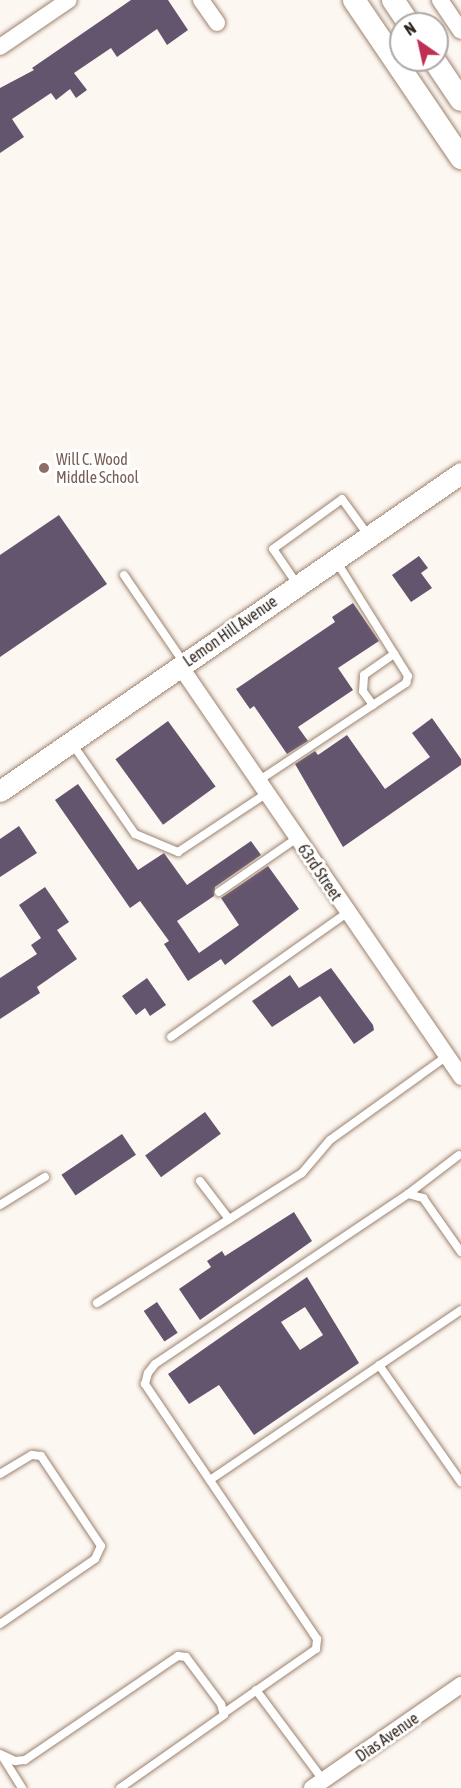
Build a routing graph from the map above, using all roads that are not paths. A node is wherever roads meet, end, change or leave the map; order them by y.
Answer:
1 (69, 0) edge
2 (201, 0) edge
3 (354, 0) edge
4 (440, 0) edge
5 (217, 24) dead end
6 (461, 31) edge
7 (0, 47) edge
8 (442, 72) edge
9 (461, 100) edge
10 (461, 158) edge
11 (461, 473) edge
12 (368, 535) junction
13 (334, 559) junction
14 (124, 575) dead end
15 (297, 585) junction
16 (394, 654) junction
17 (182, 664) junction
18 (373, 705) junction
19 (71, 742) junction
20 (263, 787) junction
21 (0, 791) edge
22 (297, 838) junction
23 (219, 892) dead end
24 (348, 912) junction
25 (171, 1037) dead end
26 (447, 1056) junction
27 (461, 1077) edge
28 (459, 1155) dead end
29 (45, 1177) dead end
30 (200, 1181) dead end
31 (408, 1194) junction
32 (0, 1205) edge
33 (229, 1219) junction
34 (461, 1252) edge
35 (97, 1303) dead end
36 (461, 1310) edge
37 (379, 1365) junction
38 (0, 1474) edge
39 (210, 1480) junction
40 (461, 1482) edge
41 (0, 1624) edge
42 (461, 1685) edge
43 (256, 1690) junction
44 (224, 1713) junction
45 (1, 1755) edge
46 (318, 1784) edge
47 (22, 1788) edge
48 (120, 1788) edge

1 - 7 street
2 - 5 street
3 - 10 main road
4 - 6 street
8 - 9 main road
11 - 12 street, Lemon Hill Avenue
12 - 13 street, Lemon Hill Avenue
12 - 15 lane
13 - 15 street, Lemon Hill Avenue
13 - 16 lane
14 - 17 lane
15 - 17 street, Lemon Hill Avenue
16 - 18 lane
16 - 18 lane
17 - 19 street, Lemon Hill Avenue
17 - 20 street, 63rd Street
18 - 20 lane
19 - 20 lane
19 - 21 street, Lemon Hill Avenue
20 - 22 street, 63rd Street
22 - 23 lane
22 - 24 street, 63rd Street
24 - 25 lane
24 - 26 street, 63rd Street
26 - 27 street, 63rd Street
26 - 33 lane
28 - 31 lane
29 - 32 lane
30 - 33 lane
31 - 34 lane
31 - 39 lane
33 - 35 lane
36 - 37 lane
37 - 39 lane
37 - 40 lane
38 - 41 lane
39 - 43 lane
42 - 46 street, Dias Avenue
43 - 44 lane
43 - 46 lane
44 - 45 lane
44 - 48 lane
45 - 47 lane

